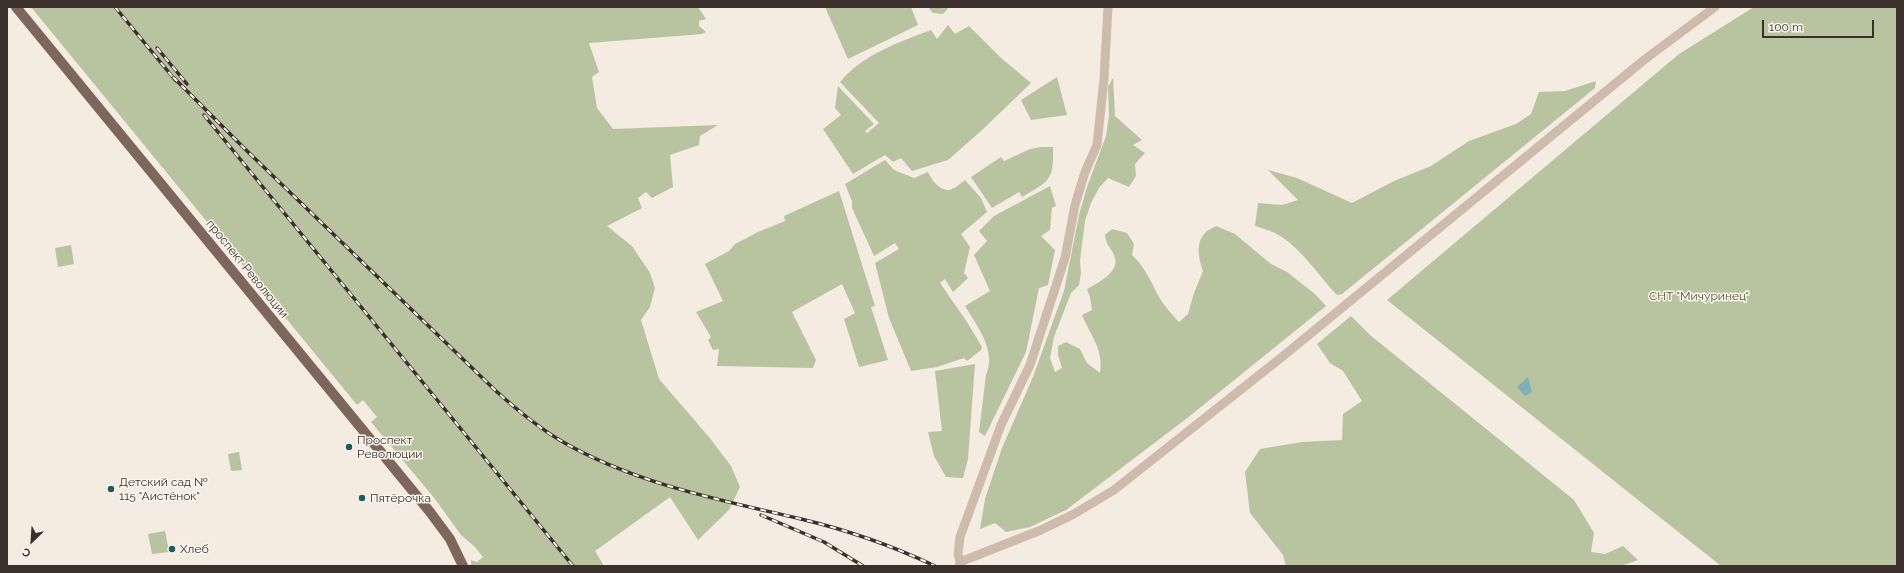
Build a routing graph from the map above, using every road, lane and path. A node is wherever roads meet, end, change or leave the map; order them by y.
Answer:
1 (16, 7) edge
2 (1108, 7) edge
3 (1715, 7) edge
4 (960, 564) edge
5 (463, 566) edge

1 - 5 main road, проспект Революции
2 - 4 street
3 - 4 street

